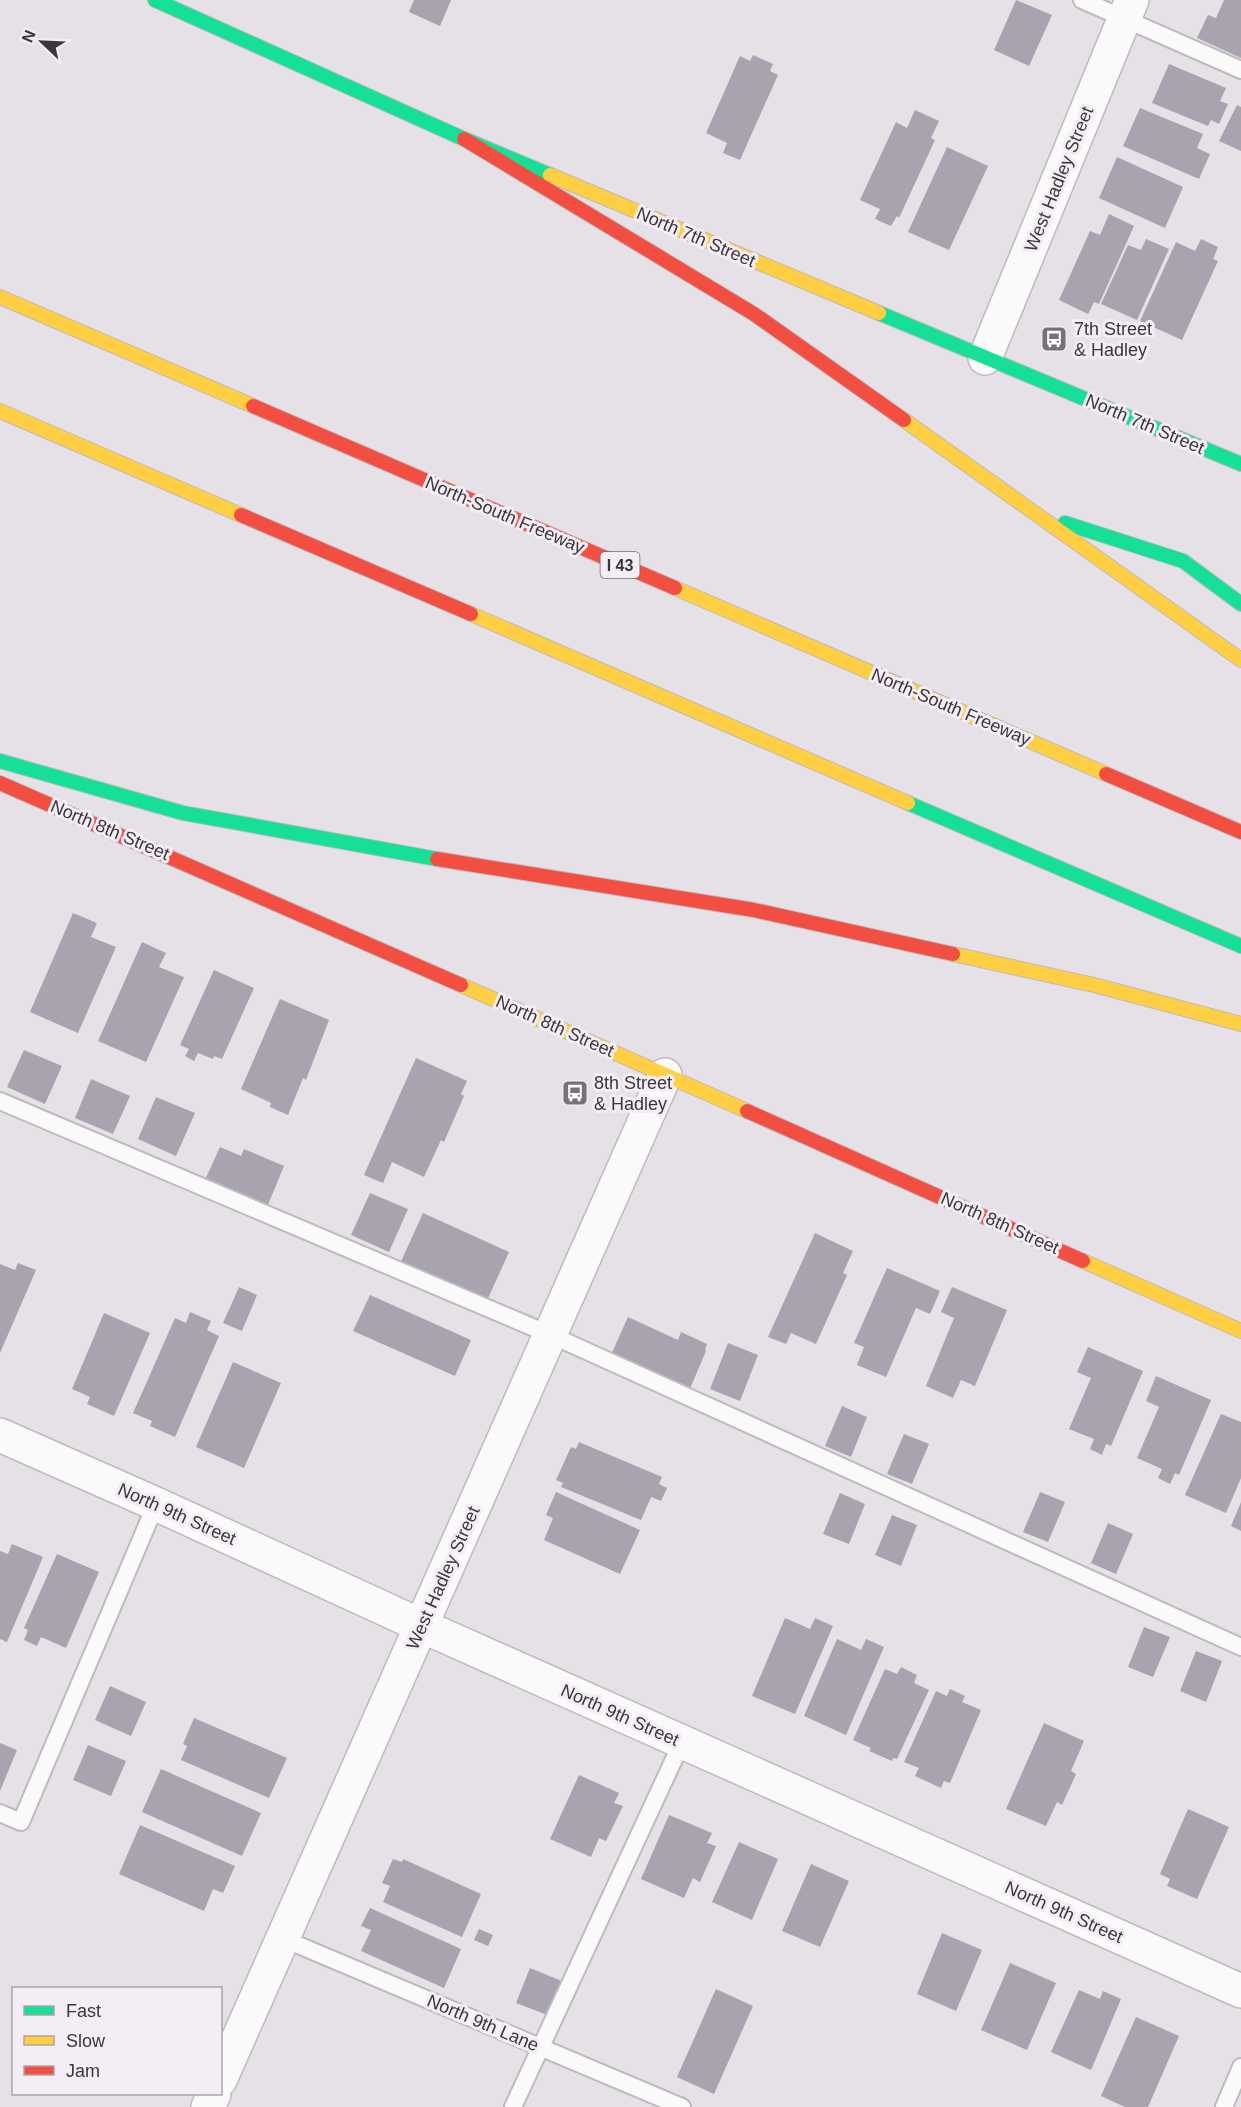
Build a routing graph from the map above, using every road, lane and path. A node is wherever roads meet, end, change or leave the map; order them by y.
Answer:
1 (155, 0) edge
2 (1082, 0) edge
3 (1129, 9) edge
4 (1241, 70) edge
5 (464, 139) junction
6 (0, 297) edge
7 (985, 358) junction
8 (0, 411) edge
9 (1241, 464) edge
10 (1032, 512) junction
11 (1241, 604) edge
12 (1241, 660) edge
13 (0, 761) edge
14 (0, 783) edge
15 (1241, 832) edge
16 (1241, 946) edge
17 (1241, 1024) edge
18 (666, 1075) junction
19 (0, 1101) edge
20 (1241, 1331) edge
21 (551, 1335) junction
22 (0, 1435) edge
23 (156, 1504) junction
24 (422, 1626) junction
25 (1241, 1647) edge
26 (682, 1742) junction
27 (0, 1813) edge
28 (284, 1939) junction
29 (1241, 1991) edge
30 (540, 2047) junction
31 (1241, 2067) edge
32 (222, 2076) edge
33 (513, 2107) edge
34 (682, 2107) edge
35 (1224, 2107) edge

1 - 5 main road, North 7th Street
2 - 3 lane
3 - 4 lane
3 - 7 street, West Hadley Street
5 - 7 main road, North 7th Street
5 - 10 main road
6 - 15 main road, North-South Freeway / I 43
7 - 9 main road, North 7th Street
8 - 16 main road
10 - 11 main road
10 - 12 main road
13 - 17 main road
14 - 18 main road, North 8th Street
18 - 20 main road, North 8th Street
18 - 21 street, West Hadley Street
19 - 21 lane
21 - 24 street, West Hadley Street
21 - 25 lane
22 - 23 street, North 9th Street
23 - 24 street, North 9th Street
23 - 27 lane
24 - 26 street, North 9th Street
24 - 28 street, West Hadley Street
26 - 29 street, North 9th Street
26 - 30 lane
28 - 30 lane, North 9th Lane
28 - 32 street, West Hadley Street
30 - 33 lane
30 - 34 lane, North 9th Lane
31 - 35 lane

